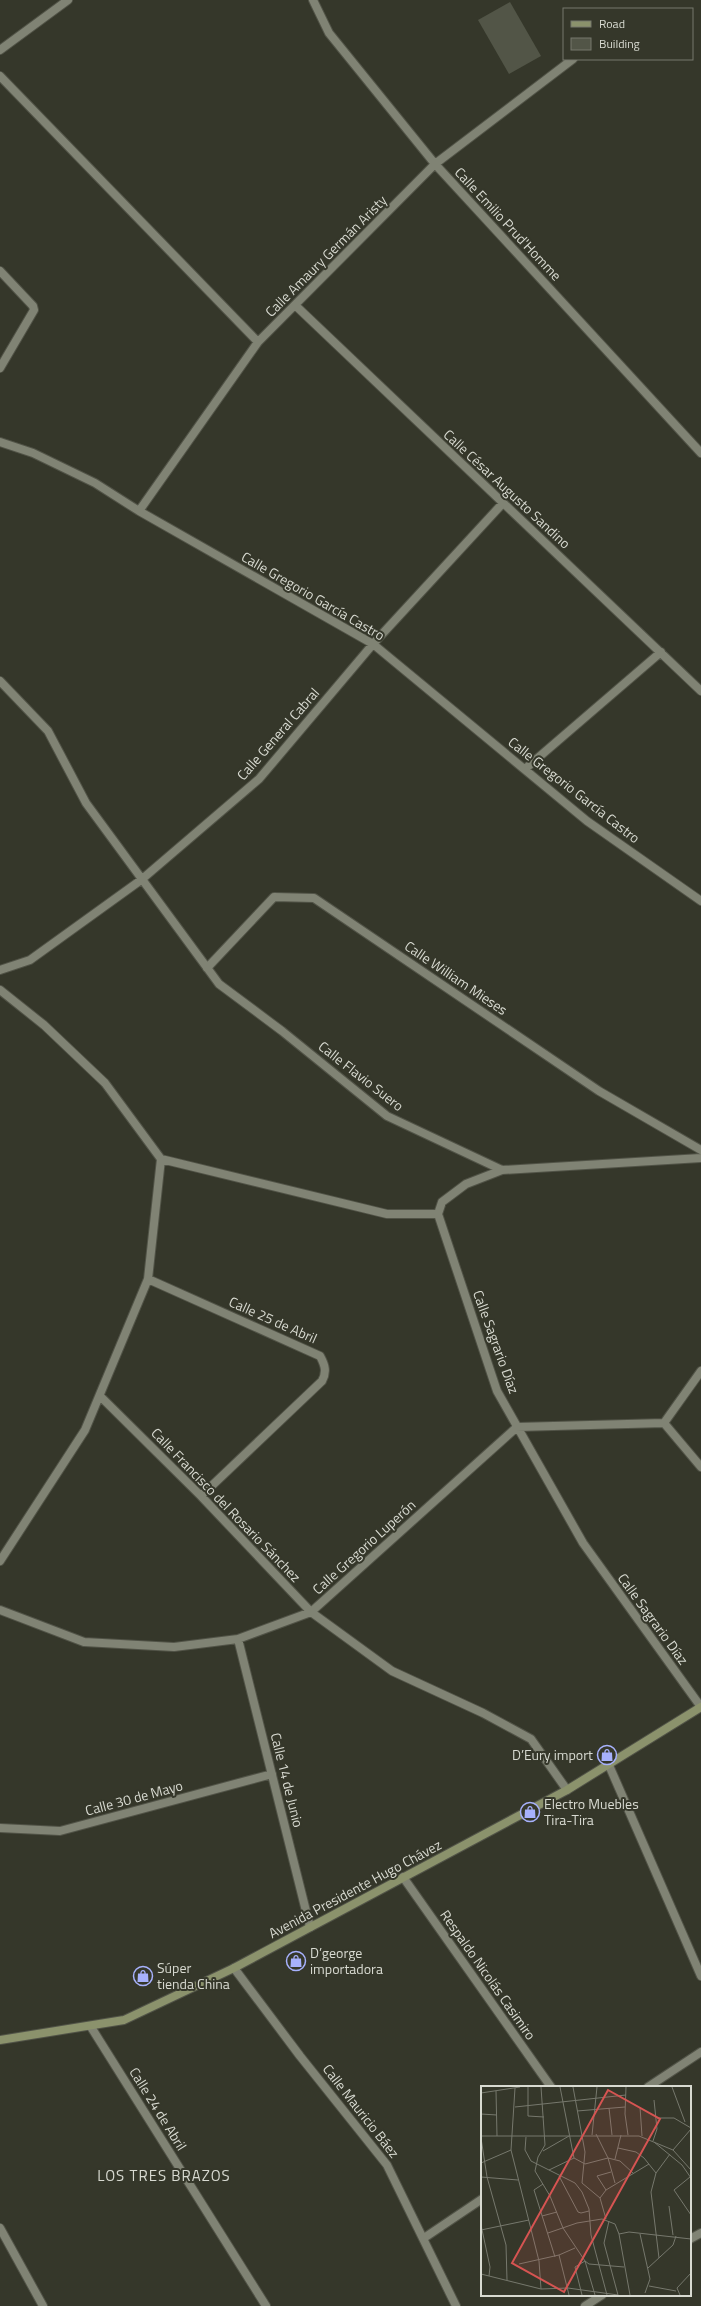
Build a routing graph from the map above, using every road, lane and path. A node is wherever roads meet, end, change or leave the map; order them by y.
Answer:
1 (68, 0) edge
2 (313, 0) edge
3 (0, 50) edge
4 (572, 60) edge
5 (0, 76) edge
6 (435, 164) junction
7 (0, 271) edge
8 (295, 305) junction
9 (258, 342) junction
10 (0, 368) edge
11 (0, 442) edge
12 (701, 453) edge
13 (503, 503) junction
14 (139, 511) junction
15 (373, 644) junction
16 (660, 652) junction
17 (0, 680) edge
18 (701, 691) edge
19 (525, 769) junction
20 (141, 880) junction
21 (701, 901) edge
22 (207, 968) junction
23 (0, 970) edge
24 (0, 990) edge
25 (701, 1150) edge
26 (701, 1158) edge
27 (161, 1159) junction
28 (502, 1170) junction
29 (438, 1214) junction
30 (148, 1279) junction
31 (701, 1371) edge
32 (100, 1396) junction
33 (664, 1423) junction
34 (517, 1427) junction
35 (701, 1467) edge
36 (201, 1496) junction
37 (0, 1562) edge
38 (0, 1610) edge
39 (311, 1612) junction
40 (238, 1639) junction
41 (701, 1707) edge
42 (608, 1763) junction
43 (272, 1774) junction
44 (567, 1790) junction
45 (0, 1828) edge
46 (403, 1877) junction
47 (310, 1927) junction
48 (234, 1968) junction
49 (701, 1976) edge
50 (91, 2027) junction
51 (0, 2040) edge
52 (701, 2052) edge
53 (550, 2086) edge
54 (650, 2086) edge
55 (481, 2200) edge
56 (0, 2228) edge
57 (701, 2232) edge
58 (424, 2238) junction
59 (691, 2238) edge
60 (600, 2296) edge
61 (39, 2305) edge
62 (266, 2306) edge
63 (456, 2306) edge
64 (584, 2306) edge

1 - 3 street
2 - 6 street, Calle Emilio Prud'Homme
4 - 6 street, Calle Amaury Germán Aristy
5 - 9 street
6 - 8 street, Calle Amaury Germán Aristy
6 - 12 street, Calle Emilio Prud'Homme
7 - 10 street
8 - 9 street, Calle Amaury Germán Aristy
8 - 13 street, Calle César Augusto Sandino
9 - 14 street, Calle Amaury Germán Aristy
11 - 14 street, Calle Gregorio García Castro
13 - 15 street, Calle General Cabral
13 - 16 street, Calle César Augusto Sandino
14 - 15 street, Calle Gregorio García Castro
15 - 19 street, Calle Gregorio García Castro
15 - 20 street, Calle General Cabral
16 - 18 street, Calle César Augusto Sandino
16 - 19 street
17 - 20 street, Calle Flavio Suero
19 - 21 street, Calle Gregorio García Castro
20 - 22 street, Calle Flavio Suero
20 - 23 street, Calle General Cabral
22 - 25 street, Calle William Mieses
22 - 28 street, Calle Flavio Suero
24 - 27 street
26 - 28 street, Calle Flavio Suero
27 - 29 street
27 - 30 street
28 - 29 street
29 - 34 street, Calle Sagrario Díaz
30 - 32 street
30 - 36 street, Calle 25 de Abril
31 - 33 street
32 - 36 street, Calle Francisco del Rosario Sánchez
32 - 37 street
33 - 34 street
33 - 35 street
34 - 39 street, Calle Gregorio Luperón
34 - 41 street, Calle Sagrario Díaz
36 - 39 street, Calle Francisco del Rosario Sánchez
38 - 40 street, Calle Gregorio Luperón
39 - 40 street, Calle Gregorio Luperón
39 - 44 street, Calle Francisco del Rosario Sánchez
40 - 43 street, Calle 14 de Junio
41 - 42 main road, Avenida Presidente Hugo Chávez
42 - 44 main road, Avenida Presidente Hugo Chávez
42 - 49 street
43 - 45 street, Calle 30 de Mayo
43 - 47 street, Calle 14 de Junio
44 - 46 main road, Avenida Presidente Hugo Chávez
46 - 47 main road, Avenida Presidente Hugo Chávez
46 - 53 street, Respaldo Nicolás Casimiro
47 - 48 main road, Avenida Presidente Hugo Chávez
48 - 50 main road, Avenida Presidente Hugo Chávez
48 - 58 street, Calle Mauricio Báez
50 - 51 main road, Avenida Presidente Hugo Chávez
50 - 62 street, Calle 24 de Abril
52 - 54 street
55 - 58 street
56 - 61 street
57 - 59 street
58 - 63 street, Calle Mauricio Báez
60 - 64 street

